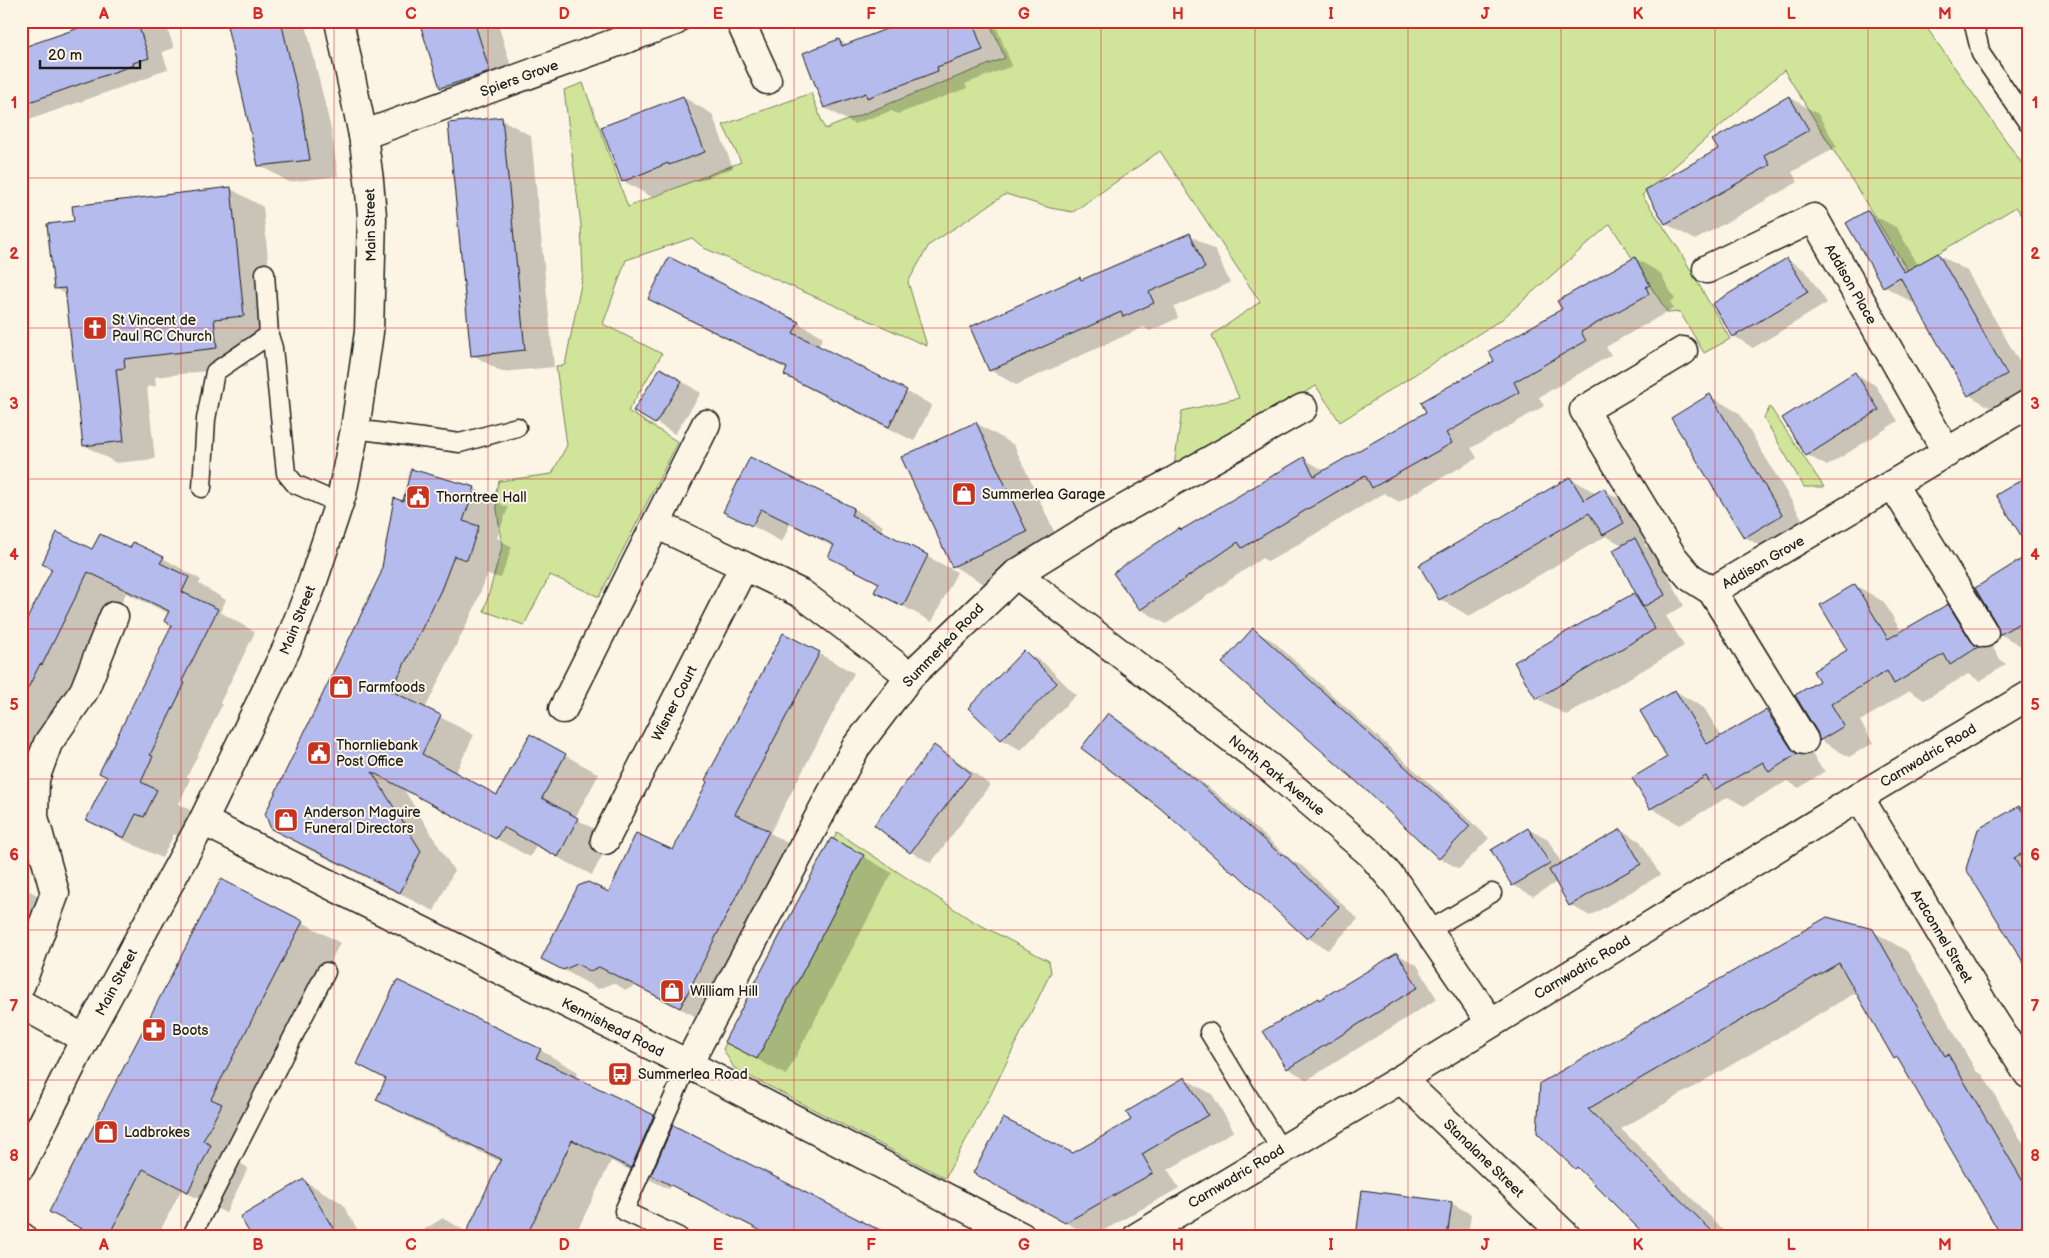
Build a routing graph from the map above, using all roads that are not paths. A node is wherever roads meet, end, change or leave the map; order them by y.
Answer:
1 (339, 21) edge
2 (675, 21) edge
3 (740, 21) edge
4 (1973, 21) edge
5 (767, 80) dead end
6 (2028, 123) edge
7 (362, 135) junction
8 (1707, 269) dead end
9 (265, 273) dead end
10 (269, 335) junction
11 (1683, 351) dead end
12 (2028, 404) edge
13 (1303, 408) dead end
14 (706, 424) dead end
15 (517, 426) dead end
16 (355, 429) junction
17 (1947, 453) junction
18 (1893, 485) junction
19 (202, 488) dead end
20 (338, 503) junction
21 (656, 524) junction
22 (744, 566) junction
23 (1016, 574) junction
24 (1712, 591) junction
25 (114, 616) dead end
26 (1984, 633) dead end
27 (910, 676) junction
28 (2028, 696) edge
29 (563, 709) dead end
30 (1804, 740) dead end
31 (1859, 797) junction
32 (202, 821) junction
33 (605, 840) dead end
34 (1492, 893) dead end
35 (1428, 931) junction
36 (326, 972) dead end
37 (21, 984) edge
38 (21, 1004) edge
39 (1491, 1022) junction
40 (1208, 1032) dead end
41 (85, 1039) junction
42 (688, 1064) junction
43 (2028, 1074) edge
44 (1401, 1079) junction
45 (1281, 1150) junction
46 (21, 1166) edge
47 (191, 1237) edge
48 (678, 1237) edge
49 (1022, 1237) edge
50 (1136, 1237) edge
51 (1566, 1237) edge

1 - 7 street, Main Street
2 - 7 street, Spiers Grove
3 - 5 street
4 - 6 lane
7 - 16 street, Main Street
8 - 17 street, Addison Place
9 - 10 lane
10 - 19 lane
10 - 20 lane
11 - 24 street, Addison Grove
12 - 17 street, Addison Grove
13 - 23 street, Summerlea Road
14 - 21 street
15 - 16 lane
16 - 20 street, Main Street
17 - 18 street, Addison Grove
18 - 24 street, Addison Grove
18 - 26 street
20 - 32 street, Main Street
21 - 22 street
21 - 29 street
22 - 27 street
22 - 33 street, Wisner Court
23 - 27 street, Summerlea Road
23 - 35 street, North Park Avenue
24 - 30 street
25 - 37 street
27 - 42 street, Summerlea Road
28 - 31 street, Carnwadric Road
31 - 39 street, Carnwadric Road
31 - 43 street, Ardconnel Street
32 - 41 street, Main Street
32 - 42 street, Kennishead Road
34 - 35 lane
35 - 39 street, North Park Avenue
36 - 47 lane
38 - 41 street
39 - 44 street, Carnwadric Road
40 - 45 lane
41 - 46 street, Main Street
42 - 48 lane
42 - 49 street, Kennishead Road
44 - 45 street, Carnwadric Road
44 - 51 street, Stanalane Street
45 - 50 street, Carnwadric Road

